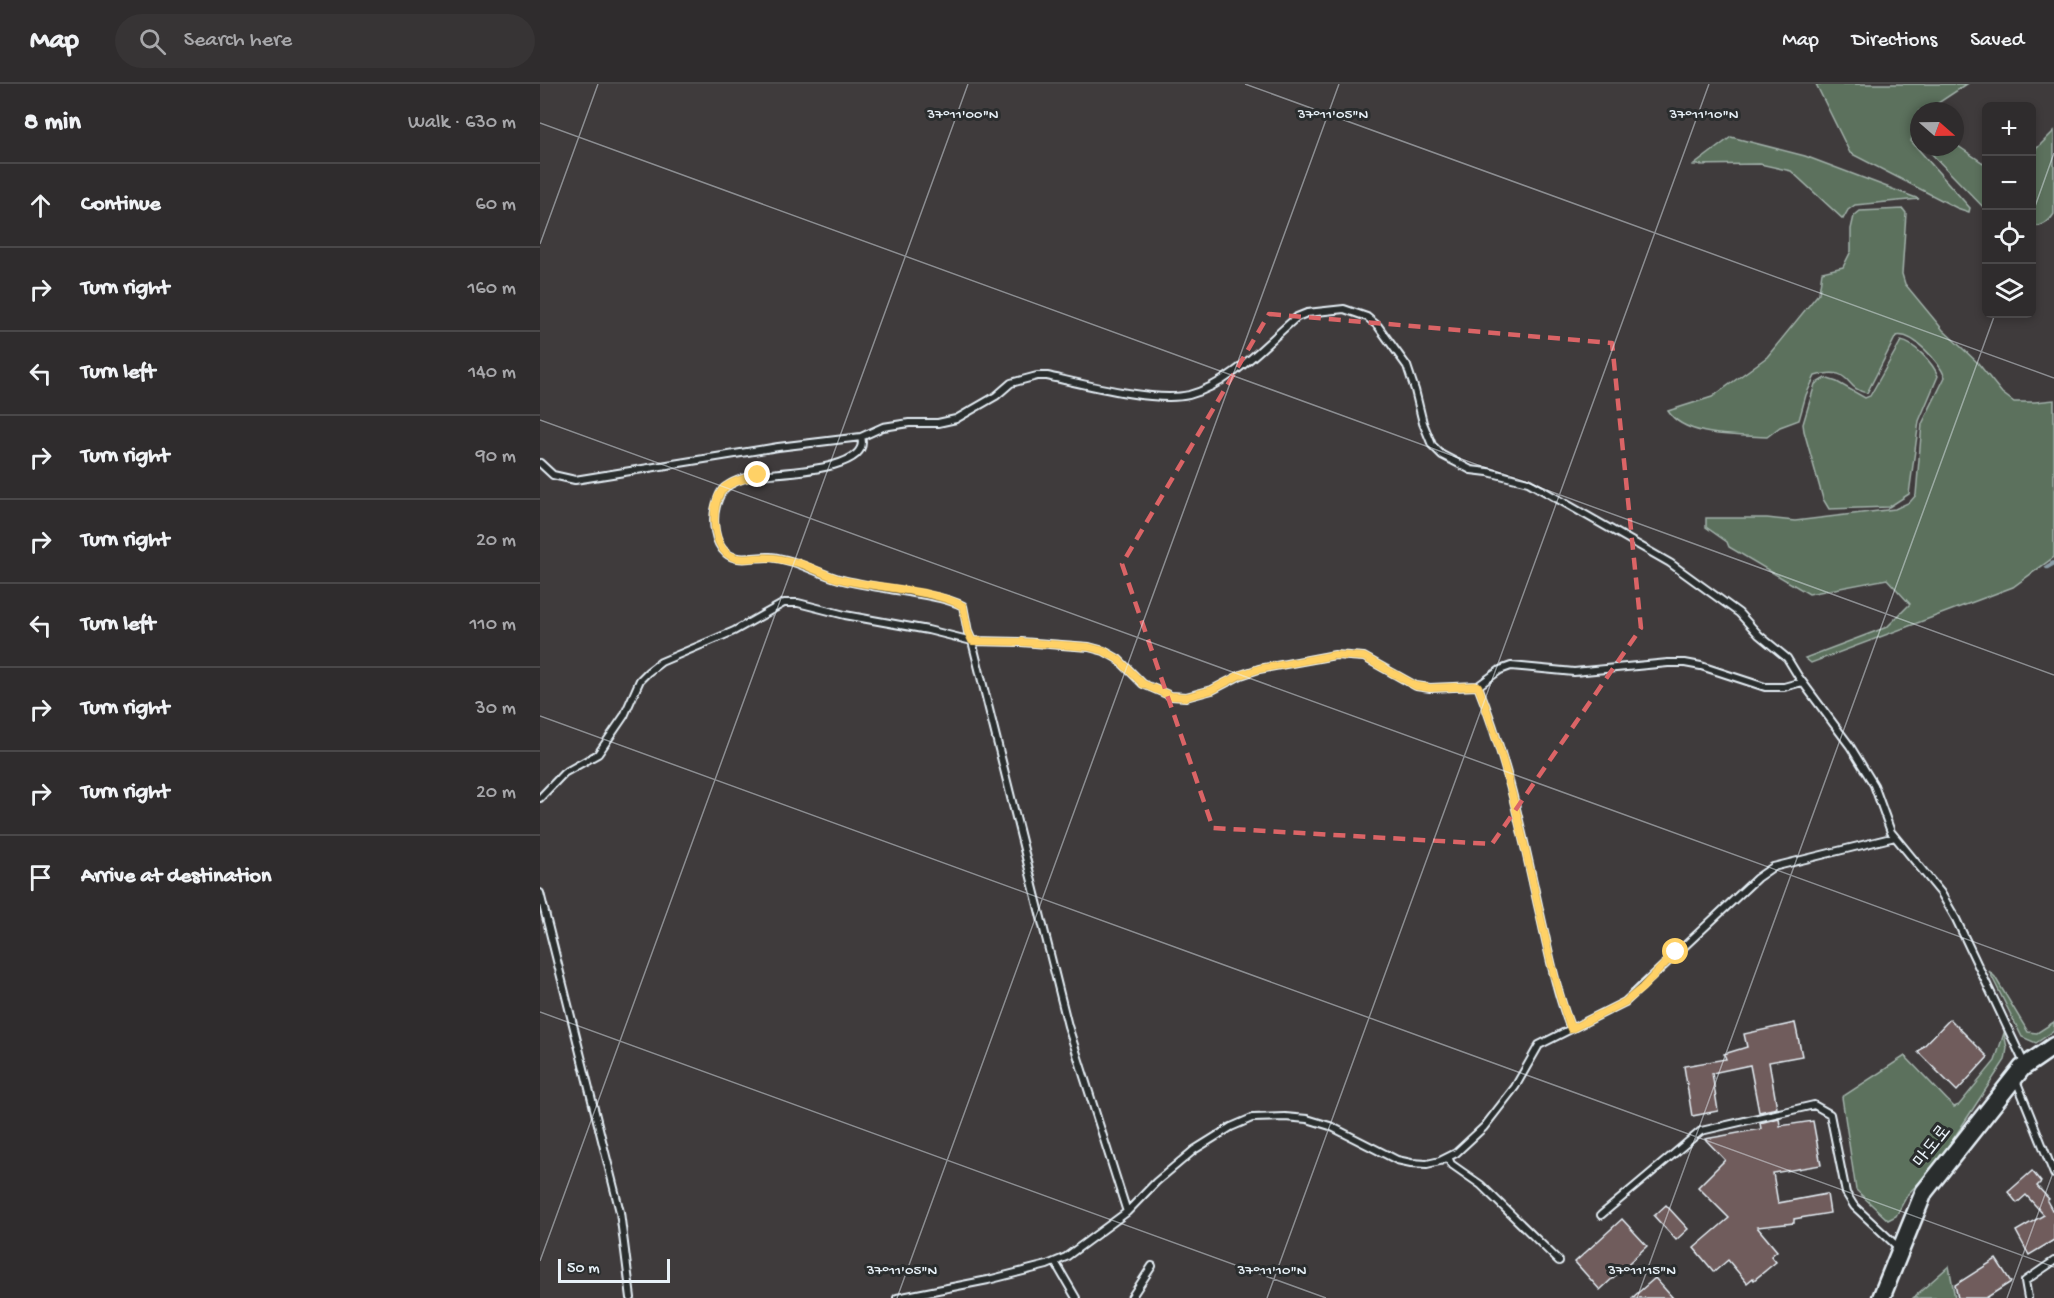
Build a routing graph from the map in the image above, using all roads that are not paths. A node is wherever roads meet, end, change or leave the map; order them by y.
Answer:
1 (861, 436) junction
2 (540, 462) edge
3 (972, 641) junction
4 (1802, 682) junction
5 (1478, 686) junction
6 (540, 798) edge
7 (1895, 837) junction
8 (540, 893) edge
9 (1571, 1029) junction
10 (2054, 1046) edge
11 (2020, 1071) junction
12 (1448, 1157) junction
13 (2054, 1174) edge
14 (1127, 1212) junction
15 (1601, 1215) dead end
16 (1901, 1249) junction
17 (1558, 1261) dead end
18 (2054, 1261) edge
19 (1055, 1262) junction
20 (1152, 1266) dead end
21 (631, 1298) edge
22 (897, 1298) edge
23 (1076, 1298) edge
24 (1131, 1298) edge
25 (1881, 1298) edge
26 (2028, 1298) edge

1 - 2 lane
1 - 3 lane
1 - 4 lane
3 - 5 lane
3 - 6 lane
3 - 14 lane
4 - 5 lane
4 - 7 lane
5 - 9 lane
7 - 9 lane
7 - 11 lane
8 - 21 lane
9 - 12 lane
10 - 11 main road, 마도로
11 - 13 lane
11 - 16 main road, 마도로
12 - 14 lane
12 - 17 lane
14 - 19 lane
15 - 16 lane
16 - 25 main road, 마도로
18 - 26 lane
19 - 22 lane
19 - 23 lane
20 - 24 lane

